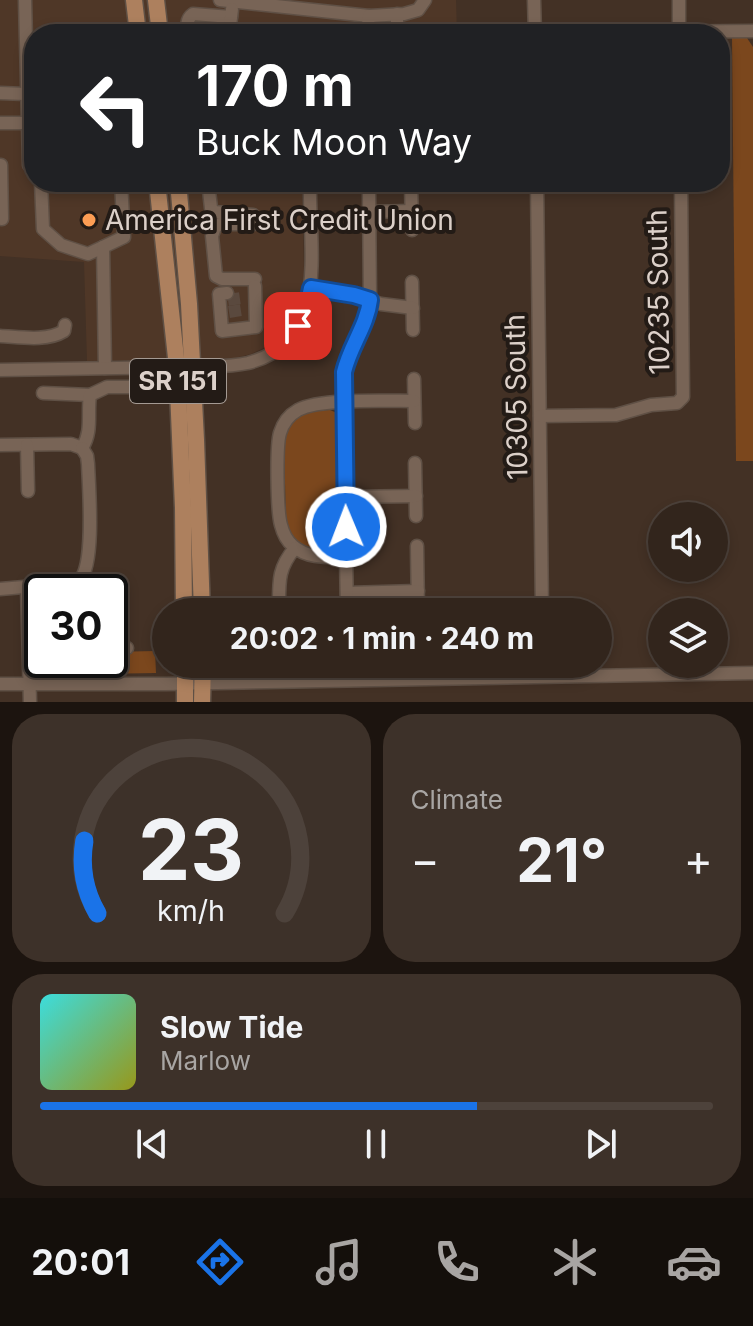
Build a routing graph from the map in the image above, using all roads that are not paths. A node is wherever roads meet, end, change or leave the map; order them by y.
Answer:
1 (25, 0) edge
2 (134, 0) edge
3 (156, 0) edge
4 (425, 0) edge
5 (534, 0) edge
6 (679, 0) edge
7 (227, 1) edge
8 (397, 14) junction
9 (225, 16) junction
10 (369, 16) junction
11 (25, 24) edge
12 (137, 24) edge
13 (159, 24) edge
14 (188, 24) edge
15 (227, 24) edge
16 (368, 24) edge
17 (397, 24) edge
18 (535, 24) edge
19 (679, 24) edge
20 (753, 31) edge
21 (730, 32) edge
22 (0, 93) edge
23 (24, 94) edge
24 (0, 123) edge
25 (24, 123) edge
26 (0, 164) edge
27 (24, 165) edge
28 (41, 192) edge
29 (122, 192) edge
30 (159, 192) edge
31 (179, 192) edge
32 (209, 192) edge
33 (310, 192) edge
34 (369, 192) dead end
35 (411, 192) edge
36 (537, 192) edge
37 (681, 192) edge
38 (412, 211) junction
39 (369, 212) junction
40 (2, 219) dead end
41 (412, 230) dead end
42 (103, 247) junction
43 (412, 282) dead end
44 (311, 288) junction
45 (239, 300) dead end
46 (370, 300) junction
47 (413, 308) junction
48 (65, 325) dead end
49 (413, 330) dead end
50 (0, 336) edge
51 (185, 367) junction
52 (105, 368) junction
53 (0, 370) edge
54 (414, 379) dead end
55 (129, 387) dead end
56 (43, 393) dead end
57 (90, 395) junction
58 (414, 401) junction
59 (344, 402) junction
60 (540, 416) junction
61 (415, 423) dead end
62 (0, 445) edge
63 (27, 445) junction
64 (82, 448) junction
65 (415, 463) dead end
66 (28, 491) dead end
67 (416, 496) junction
68 (345, 497) junction
69 (416, 516) dead end
70 (417, 546) dead end
71 (295, 548) junction
72 (346, 557) junction
73 (86, 574) edge
74 (24, 587) edge
75 (0, 589) edge
76 (418, 591) junction
77 (347, 593) junction
78 (184, 598) edge
79 (201, 598) edge
80 (279, 598) edge
81 (347, 598) edge
82 (418, 598) edge
83 (542, 598) edge
84 (612, 671) edge
85 (753, 673) edge
86 (29, 678) edge
87 (185, 678) edge
88 (203, 678) edge
89 (370, 678) edge
90 (348, 679) joint
91 (185, 683) junction
92 (203, 683) junction
93 (0, 684) edge
94 (29, 684) junction
95 (30, 702) edge
96 (185, 702) edge
97 (202, 702) edge

1 - 11 street
2 - 12 main road
3 - 13 main road
4 - 8 street
5 - 18 street
6 - 19 street
7 - 9 street
7 - 10 street
8 - 10 street
8 - 17 street
9 - 14 street
9 - 15 street
10 - 16 street
20 - 21 street
22 - 23 street
24 - 25 street
26 - 27 street
26 - 40 street
28 - 42 street
29 - 42 street
30 - 51 main road, SR 151
31 - 51 main road, SR 151
32 - 45 street
33 - 44 street
34 - 39 street
35 - 38 street
36 - 60 street, 10305 South
37 - 60 street, 10235 South
38 - 39 street
38 - 41 street
39 - 46 street
42 - 52 street
43 - 47 street
44 - 46 street
44 - 51 street
46 - 47 street
46 - 59 street
47 - 49 street
48 - 50 street
51 - 52 street
51 - 78 main road, SR 151
51 - 79 main road, SR 151
52 - 53 street
54 - 58 street
55 - 57 street
56 - 57 street
57 - 64 street
58 - 59 street
58 - 61 street
59 - 68 street
59 - 71 street
60 - 83 street, 10305 South
62 - 63 street
63 - 64 street
63 - 66 street
64 - 73 street
65 - 67 street
67 - 68 street
67 - 69 street
68 - 72 street
70 - 76 street
71 - 72 street
71 - 80 street
72 - 77 street
74 - 75 street
76 - 77 street
76 - 82 street
77 - 81 street
84 - 85 street
86 - 94 street
87 - 91 main road
88 - 92 main road
89 - 90 street
90 - 92 street
91 - 92 street
91 - 94 street
91 - 96 main road
92 - 97 main road
93 - 94 street
94 - 95 street

